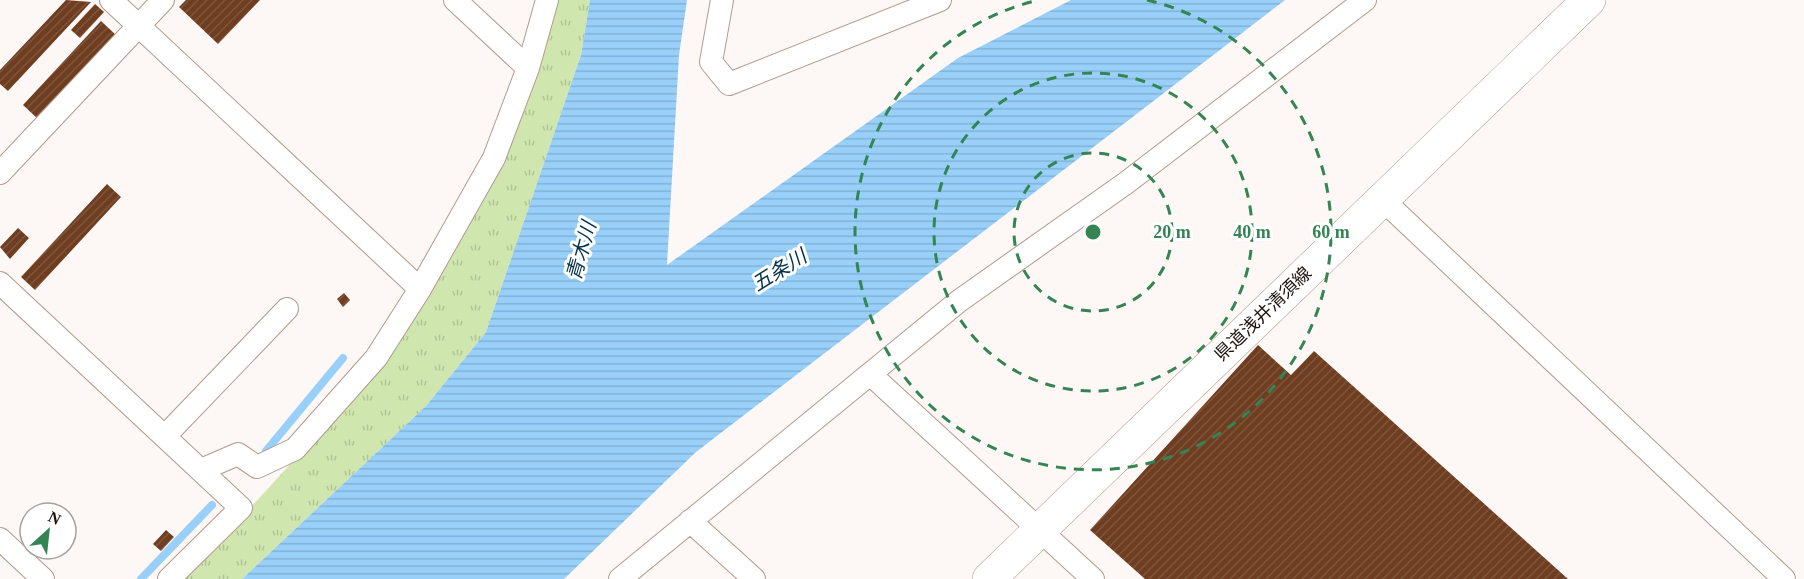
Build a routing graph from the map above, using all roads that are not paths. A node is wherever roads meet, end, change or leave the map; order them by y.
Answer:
1 (111, 0) edge
2 (163, 0) edge
3 (455, 0) edge
4 (547, 0) edge
5 (722, 0) edge
6 (939, 0) edge
7 (1365, 0) edge
8 (1589, 0) edge
9 (139, 25) junction
10 (528, 68) junction
11 (0, 173) edge
12 (1382, 199) junction
13 (0, 283) edge
14 (420, 289) junction
15 (287, 309) dead end
16 (870, 374) junction
17 (165, 436) junction
18 (201, 470) junction
19 (690, 521) junction
20 (1040, 530) junction
21 (0, 539) edge
22 (43, 579) edge
23 (169, 579) edge
24 (620, 579) edge
25 (754, 579) edge
26 (988, 579) edge
27 (1093, 579) edge
28 (1784, 579) edge

1 - 9 street
2 - 9 street
3 - 10 street
4 - 10 street
5 - 6 street
7 - 16 street
8 - 12 main road, 県道浅井清須線
9 - 11 street
9 - 14 street
10 - 14 street
12 - 20 main road, 県道浅井清須線
12 - 28 street
13 - 17 street
14 - 18 street
15 - 17 street
16 - 19 street
16 - 20 street
17 - 18 street
18 - 23 street
19 - 24 street
19 - 25 street
20 - 26 main road, 県道浅井清須線
20 - 27 street
21 - 22 street

